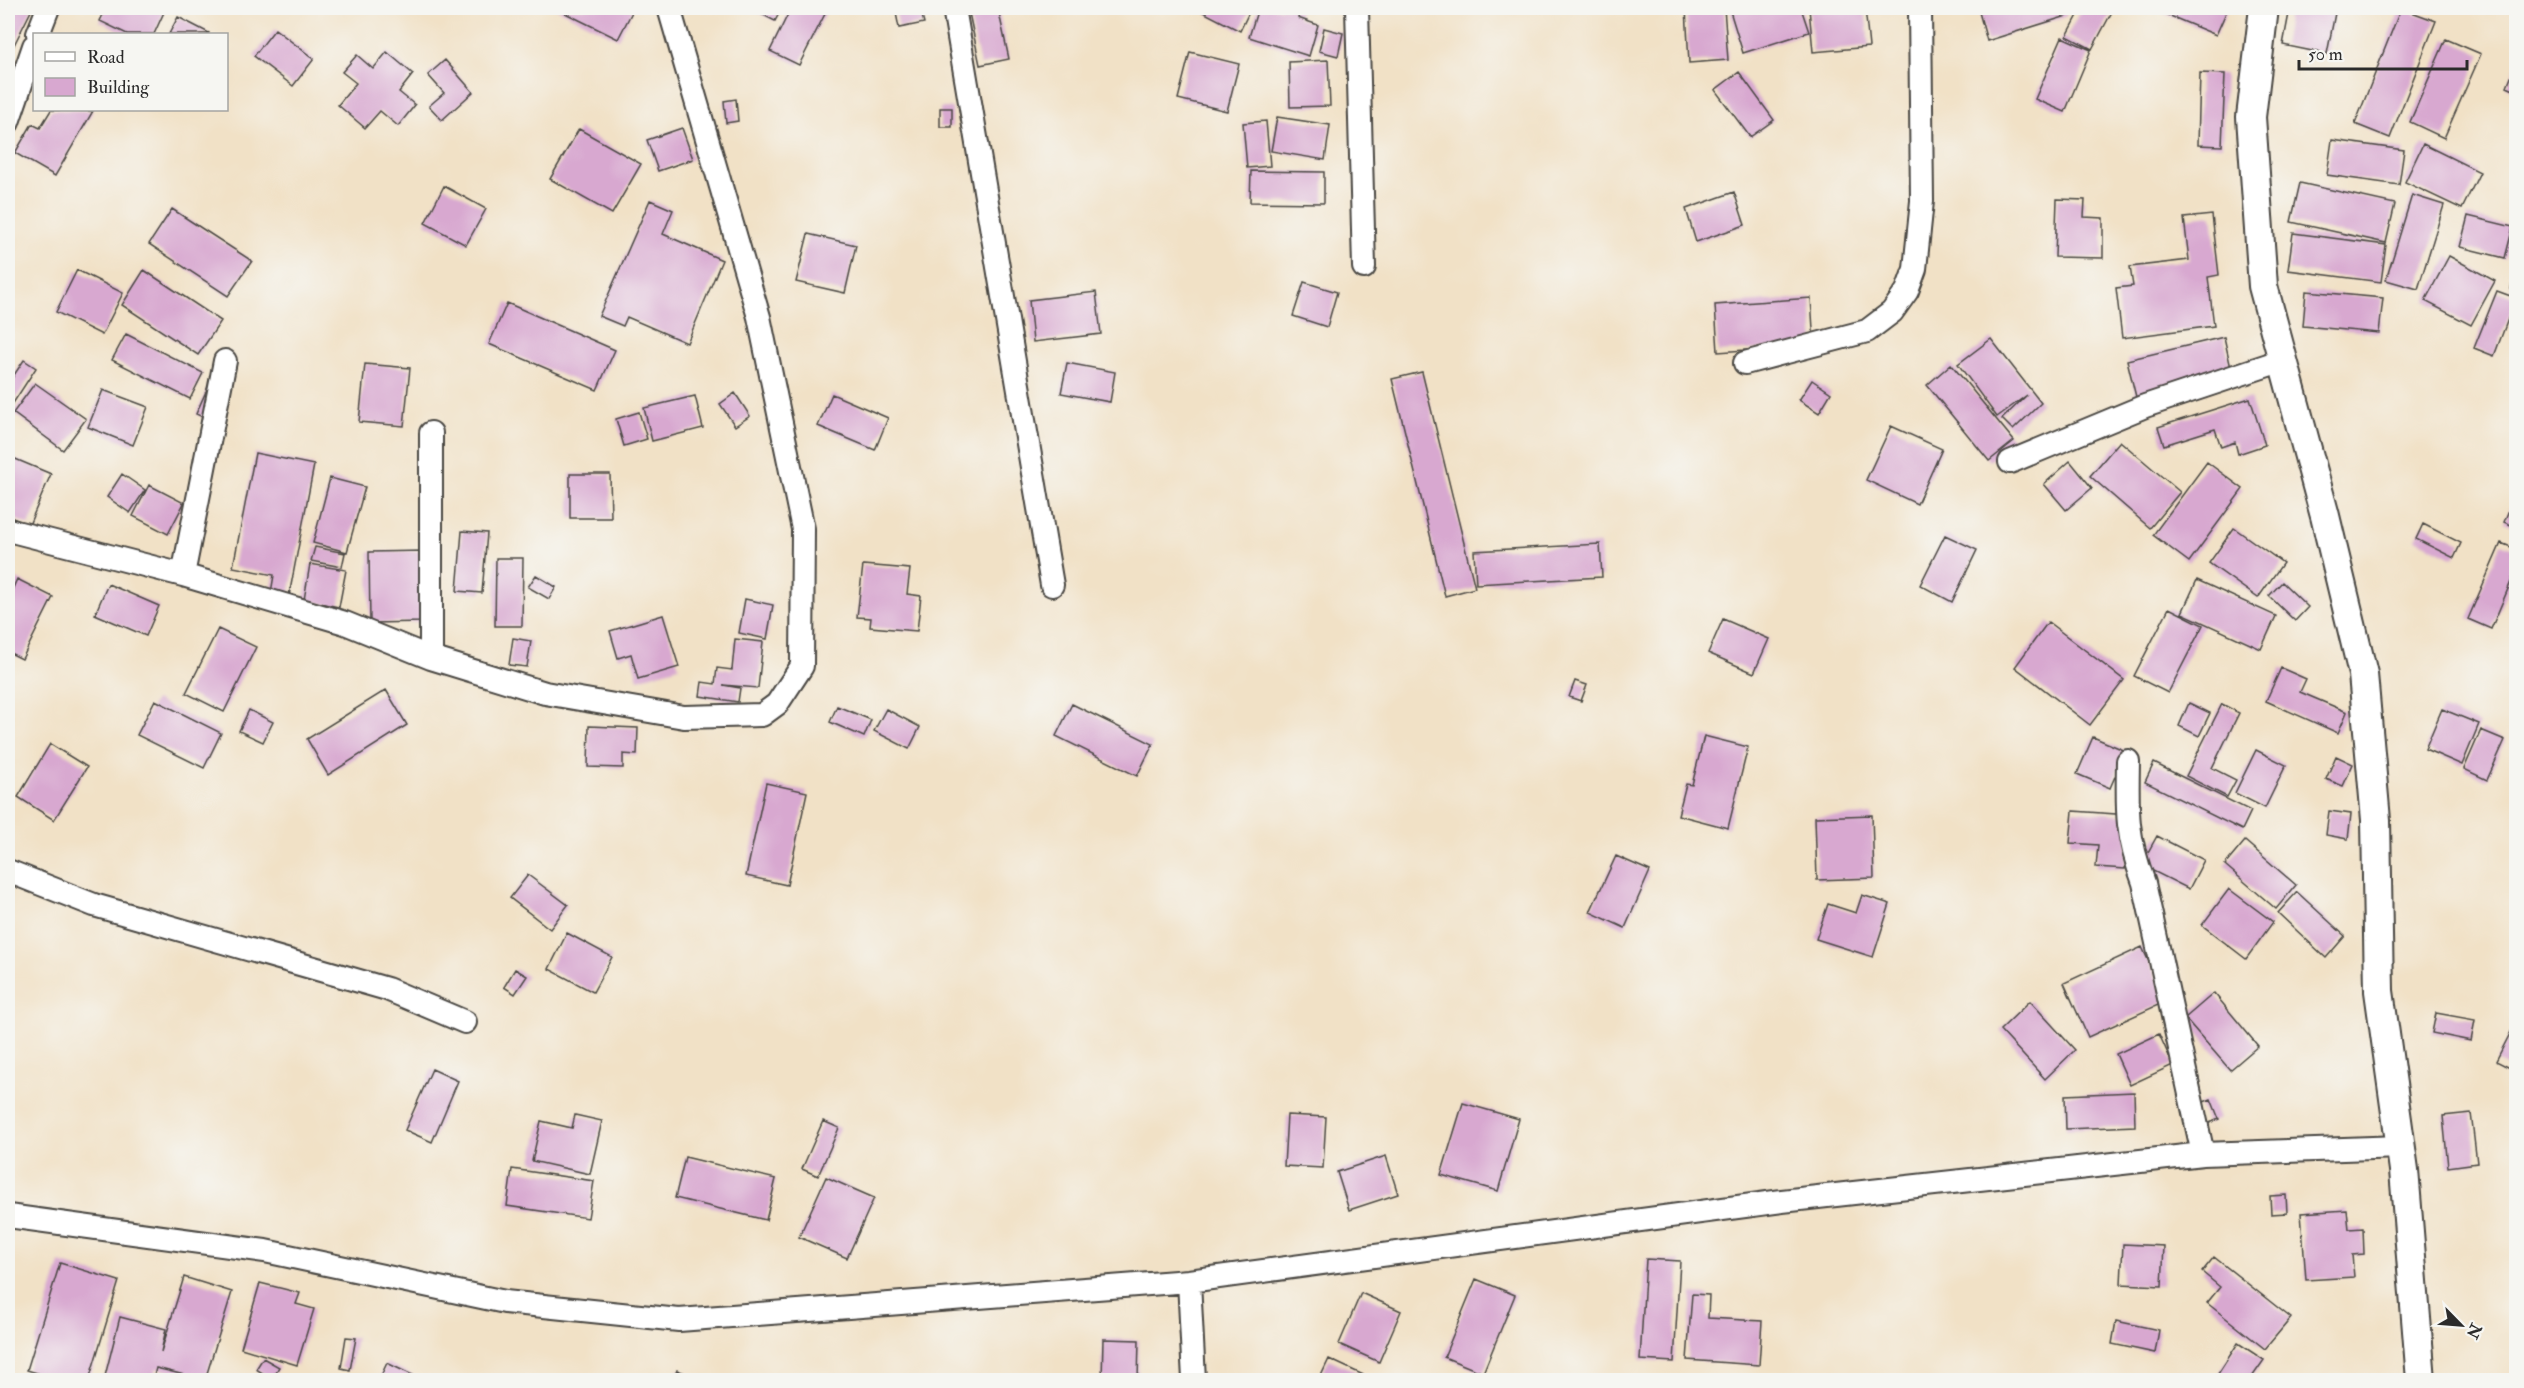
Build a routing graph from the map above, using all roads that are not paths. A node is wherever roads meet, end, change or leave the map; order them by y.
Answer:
1 (48, 8) edge
2 (669, 8) edge
3 (954, 8) edge
4 (1357, 8) edge
5 (1920, 8) edge
6 (2264, 8) edge
7 (38, 33) edge
8 (33, 49) edge
9 (8, 122) edge
10 (1364, 267) dead end
11 (2283, 360) junction
12 (225, 361) dead end
13 (1745, 363) dead end
14 (431, 433) dead end
15 (2010, 462) dead end
16 (8, 530) edge
17 (183, 575) junction
18 (1052, 585) dead end
19 (431, 658) junction
20 (2128, 761) dead end
21 (8, 871) edge
22 (465, 1022) dead end
23 (2401, 1147) junction
24 (2203, 1154) junction
25 (8, 1216) edge
26 (1189, 1281) junction
27 (1194, 1380) edge
28 (2421, 1380) edge

1 - 7 street
2 - 19 street
3 - 18 street
4 - 10 street
5 - 13 street
6 - 11 street
8 - 9 street
11 - 15 street
11 - 23 street
12 - 17 street
14 - 19 street
16 - 17 street
17 - 19 street
20 - 24 street
21 - 22 street
23 - 24 street
23 - 28 street
24 - 26 street
25 - 26 street
26 - 27 street

